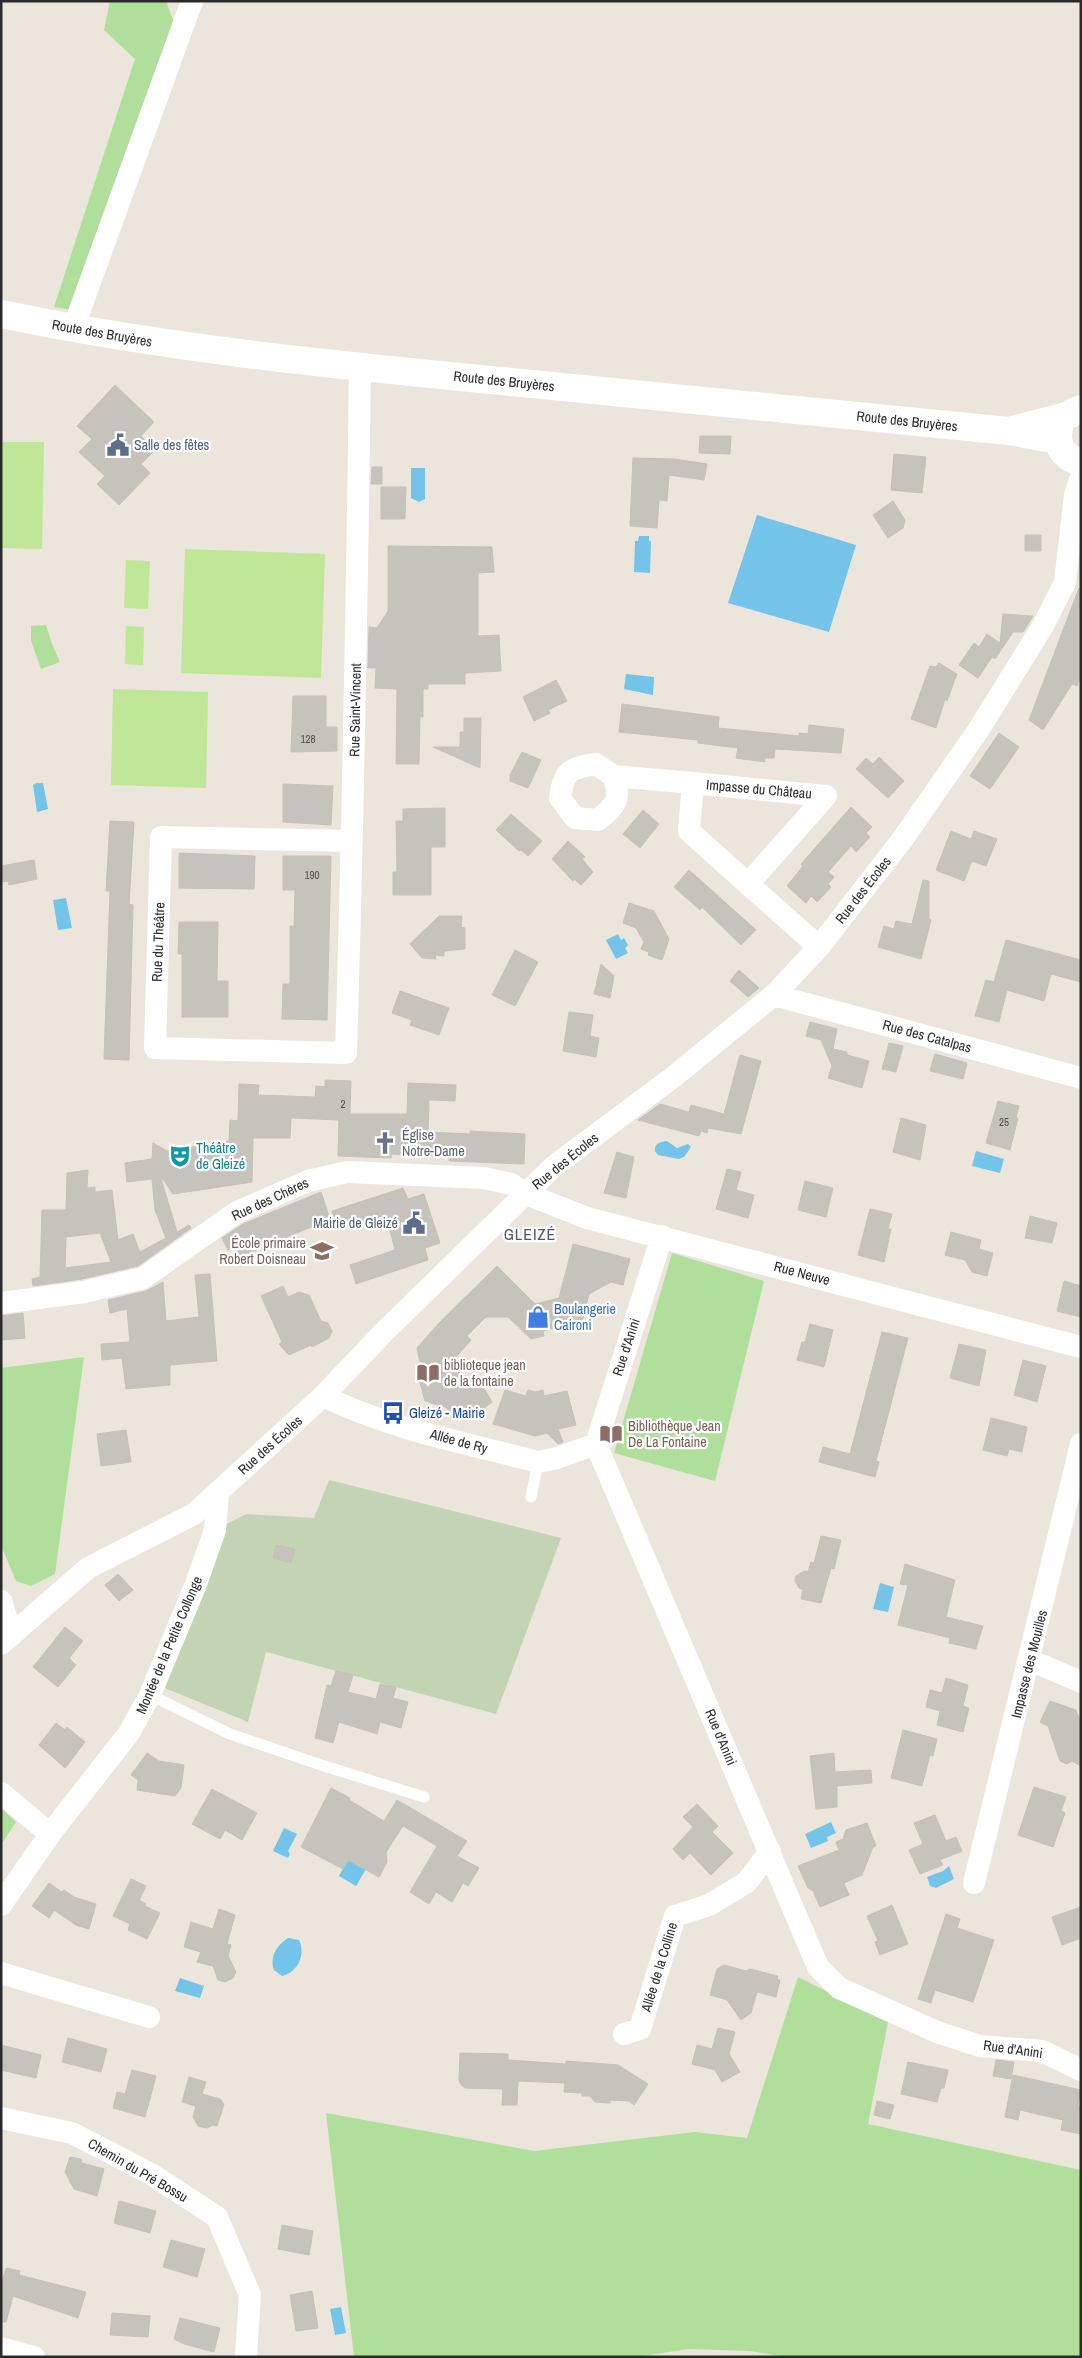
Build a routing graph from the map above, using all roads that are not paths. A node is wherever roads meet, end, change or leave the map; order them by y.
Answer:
1 (192, 1) edge
2 (1, 314) edge
3 (73, 329) junction
4 (360, 367) junction
5 (1074, 441) edge
6 (1073, 583) edge
7 (613, 776) dead end
8 (692, 783) junction
9 (352, 841) junction
10 (748, 884) junction
11 (819, 947) junction
12 (774, 995) junction
13 (346, 1053) joint
14 (1081, 1078) edge
15 (526, 1194) junction
16 (662, 1236) junction
17 (1, 1303) edge
18 (1081, 1347) edge
19 (323, 1396) junction
20 (596, 1444) junction
21 (1081, 1444) edge
22 (538, 1462) junction
23 (218, 1493) junction
24 (531, 1497) dead end
25 (1, 1601) edge
26 (6, 1640) edge
27 (1030, 1660) junction
28 (1081, 1682) edge
29 (150, 1695) junction
30 (1, 1793) edge
31 (424, 1797) dead end
32 (50, 1834) junction
33 (770, 1851) junction
34 (974, 1883) dead end
35 (1, 1904) edge
36 (1, 1973) edge
37 (149, 2017) dead end
38 (624, 2034) dead end
39 (1081, 2070) edge
40 (1, 2118) edge
41 (1, 2348) edge
42 (34, 2357) edge
43 (246, 2357) edge

1 - 3 street
2 - 3 main road, Route des Bruyères
3 - 4 main road, Route des Bruyères
4 - 5 main road, Route des Bruyères
4 - 9 street, Rue Saint-Vincent
5 - 6 street, Rue des Écoles
6 - 11 street, Rue des Écoles
7 - 8 street, Impasse du Château
8 - 10 street, Impasse du Château
8 - 10 street, Impasse du Château
9 - 13 street, Rue Saint-Vincent
9 - 13 street, Rue du Théâtre
10 - 11 street, Impasse du Château
11 - 12 street, Rue des Écoles
12 - 14 street, Rue des Catalpas
12 - 15 street, Rue des Écoles
15 - 16 street, Rue Neuve
15 - 17 street, Rue des Chères
15 - 19 street, Rue des Écoles
16 - 18 street, Rue Neuve
16 - 20 street, Rue d'Anini
19 - 22 street, Allée de Ry
19 - 23 street, Rue des Écoles
20 - 22 street, Allée de Ry
20 - 33 street, Rue d'Anini
21 - 27 street, Impasse des Mouilles
22 - 24 lane
23 - 26 street, Rue des Écoles
23 - 29 street, Montée de la Petite Collonge
25 - 26 street
27 - 28 street
27 - 34 street, Impasse des Mouilles
29 - 31 lane
29 - 32 street, Montée de la Petite Collonge
30 - 32 street
32 - 35 street, Montée de la Petite Collonge
33 - 38 street, Allée de la Colline
33 - 39 street, Rue d'Anini
36 - 37 street
40 - 43 street, Chemin du Pré Bossu
41 - 42 street

